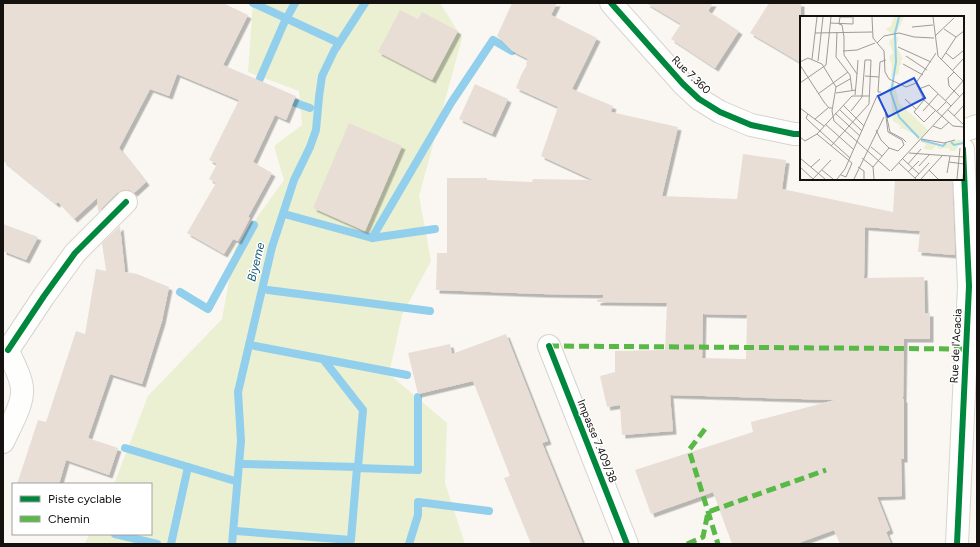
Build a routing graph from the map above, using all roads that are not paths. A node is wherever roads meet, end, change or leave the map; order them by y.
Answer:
1 (611, 3) edge
2 (977, 126) edge
3 (964, 131) edge
4 (800, 134) edge
5 (964, 163) edge
6 (126, 202) dead end
7 (973, 286) edge
8 (549, 346) dead end
9 (5, 351) edge
10 (3, 442) edge
11 (627, 544) edge
12 (958, 544) edge

1 - 4 street, Rue 7.360
2 - 3 street
5 - 7 street, Rue de l'Acacia
6 - 9 street
7 - 12 street, Rue de l'Acacia
8 - 11 street, Impasse 7.409/38
9 - 10 street

